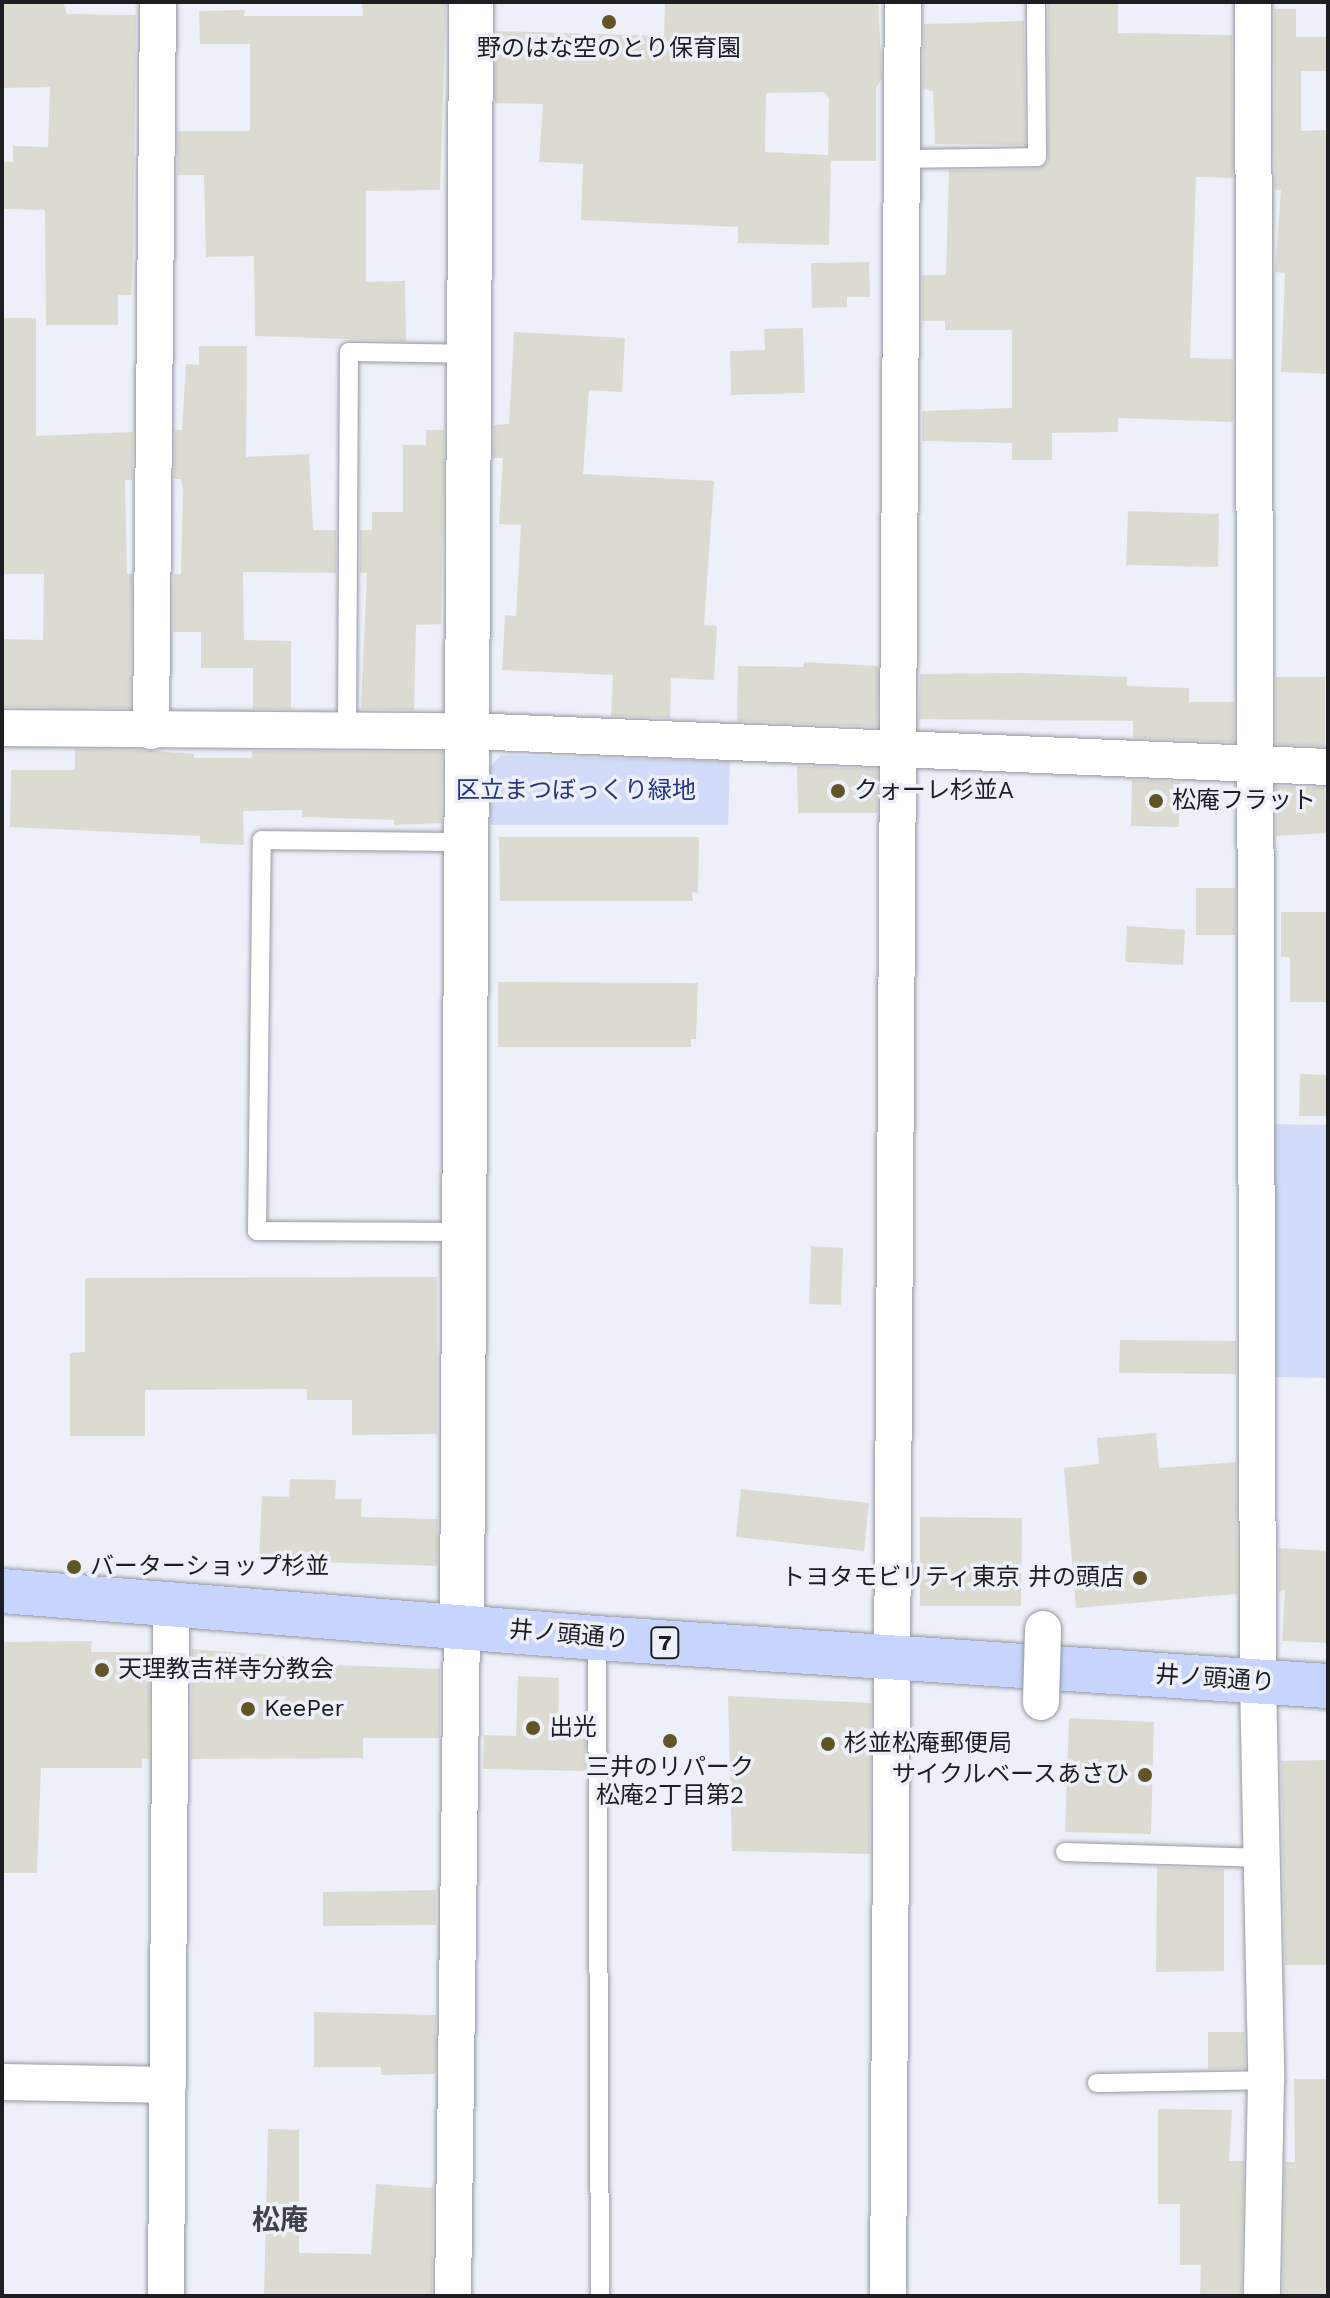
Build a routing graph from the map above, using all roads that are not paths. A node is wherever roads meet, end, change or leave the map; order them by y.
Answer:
1 (158, 2) edge
2 (471, 2) edge
3 (903, 2) edge
4 (1036, 2) edge
5 (1253, 2) edge
6 (902, 159) junction
7 (470, 354) junction
8 (2, 728) edge
9 (151, 731) junction
10 (347, 731) junction
11 (469, 731) junction
12 (898, 747) junction
13 (1259, 763) junction
14 (1328, 767) edge
15 (468, 842) junction
16 (462, 1232) junction
17 (2, 1591) edge
18 (171, 1604) junction
19 (462, 1626) junction
20 (1043, 1629) dead end
21 (597, 1638) junction
22 (891, 1659) junction
23 (1258, 1682) junction
24 (1328, 1686) edge
25 (1041, 1702) dead end
26 (1065, 1852) dead end
27 (1264, 1858) junction
28 (1266, 2080) junction
29 (2, 2082) edge
30 (1097, 2083) dead end
31 (168, 2085) junction
32 (166, 2296) edge
33 (453, 2296) edge
34 (600, 2296) edge
35 (888, 2296) edge
36 (1262, 2296) edge

1 - 9 street
2 - 7 street
3 - 6 street
4 - 6 lane
5 - 13 street
6 - 12 street
7 - 10 lane
7 - 11 street
8 - 9 street
9 - 10 street
10 - 11 street
11 - 12 street
11 - 15 street
12 - 13 street
12 - 22 street
13 - 14 street
13 - 23 street
15 - 16 street
15 - 16 lane
16 - 19 street
17 - 18 main road, 井ノ頭通り / 7
18 - 19 main road, 井ノ頭通り / 7
18 - 31 street
19 - 21 main road, 井ノ頭通り / 7
19 - 33 street
20 - 25 street, bridge
21 - 22 main road, 井ノ頭通り / 7
21 - 34 lane
22 - 23 main road, 井ノ頭通り / 7
22 - 35 street
23 - 24 main road, 井ノ頭通り / 7
23 - 27 street
26 - 27 lane
27 - 28 street
28 - 30 lane
28 - 36 street
29 - 31 street
31 - 32 street

